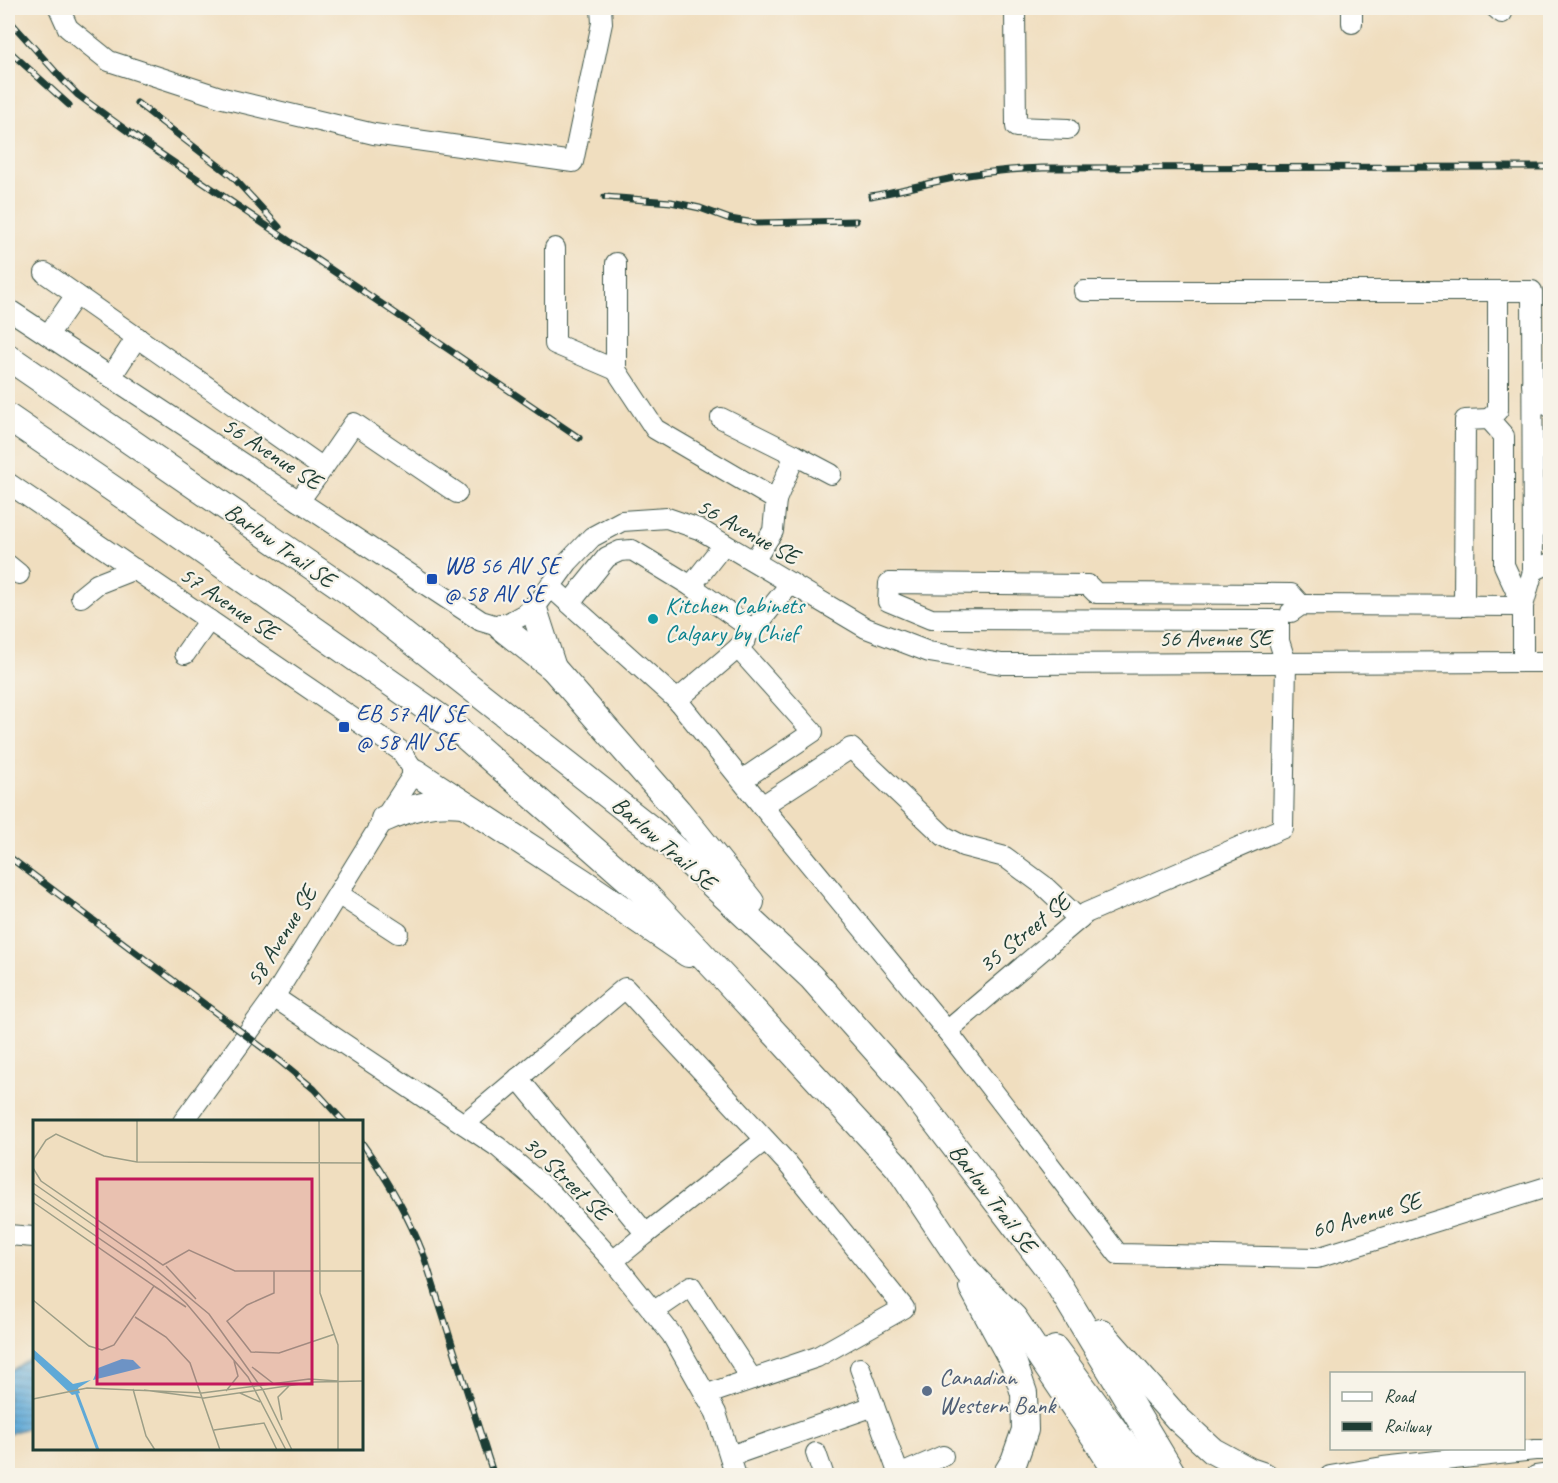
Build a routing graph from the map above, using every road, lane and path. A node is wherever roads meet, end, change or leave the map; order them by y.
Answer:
1 (59, 8) edge
2 (601, 8) edge
3 (1015, 8) edge
4 (1068, 129) dead end
5 (555, 248) dead end
6 (616, 263) dead end
7 (45, 273) dead end
8 (1084, 291) dead end
9 (1498, 291) junction
10 (76, 295) junction
11 (8, 309) edge
12 (48, 335) junction
13 (136, 338) junction
14 (8, 357) edge
15 (616, 370) junction
16 (111, 377) junction
17 (1532, 384) junction
18 (1551, 407) edge
19 (8, 417) edge
20 (721, 418) dead end
21 (1489, 419) junction
22 (795, 455) junction
23 (322, 468) junction
24 (831, 474) dead end
25 (9, 486) edge
26 (457, 493) dead end
27 (776, 500) junction
28 (299, 501) junction
29 (724, 544) junction
30 (754, 561) junction
31 (1542, 567) edge
32 (135, 569) junction
33 (791, 583) junction
34 (550, 586) junction
35 (691, 586) junction
36 (81, 597) dead end
37 (570, 603) junction
38 (1301, 605) junction
39 (1464, 606) junction
40 (1522, 606) junction
41 (534, 609) junction
42 (209, 620) junction
43 (1279, 620) junction
44 (501, 627) junction
45 (753, 630) junction
46 (738, 648) junction
47 (185, 654) dead end
48 (1523, 662) junction
49 (1551, 662) edge
50 (1286, 663) junction
51 (553, 668) junction
52 (677, 700) junction
53 (415, 772) junction
54 (742, 780) junction
55 (463, 804) junction
56 (762, 806) junction
57 (384, 819) junction
58 (338, 894) junction
59 (1079, 919) junction
60 (398, 933) dead end
61 (811, 976) junction
62 (725, 979) junction
63 (274, 997) junction
64 (947, 1031) junction
65 (518, 1078) junction
66 (184, 1120) edge
67 (464, 1124) junction
68 (765, 1140) junction
69 (1551, 1186) edge
70 (646, 1233) junction
71 (8, 1235) edge
72 (33, 1237) edge
73 (613, 1261) junction
74 (968, 1272) junction
75 (1052, 1275) junction
76 (653, 1312) junction
77 (1014, 1318) junction
78 (860, 1368) dead end
79 (752, 1379) junction
80 (705, 1395) junction
81 (874, 1406) junction
82 (1551, 1450) edge
83 (816, 1453) dead end
84 (943, 1456) dead end
85 (732, 1470) edge
86 (1551, 1474) edge
87 (899, 1475) edge
88 (824, 1476) edge
89 (1005, 1476) edge
90 (1119, 1476) edge
91 (1148, 1476) edge
92 (1174, 1476) edge
93 (1265, 1476) edge
94 (1330, 1476) edge
95 (1536, 1476) edge

1 - 2 street
3 - 4 street
5 - 15 street
6 - 15 street
7 - 10 street
8 - 9 street
9 - 17 street
9 - 21 street
10 - 12 street
10 - 13 street
11 - 12 street, 56 Avenue SE
12 - 16 street, 56 Avenue SE
13 - 16 street
13 - 23 street
14 - 61 main road, Barlow Trail SE
15 - 27 street
16 - 28 street, 56 Avenue SE
17 - 18 street
17 - 31 street
19 - 62 main road, Barlow Trail SE
20 - 22 street
21 - 39 street
21 - 40 street
22 - 24 street
22 - 27 street
23 - 26 street
23 - 28 street
25 - 32 street, 57 Avenue SE
27 - 30 street
28 - 44 street, 56 Avenue SE
29 - 30 street, 56 Avenue SE
29 - 34 street, 56 Avenue SE
29 - 35 street
30 - 33 street, 56 Avenue SE
31 - 40 street
32 - 36 street
32 - 42 street, 57 Avenue SE
33 - 45 street
33 - 50 street, 56 Avenue SE
34 - 37 street
34 - 41 street, 56 Avenue SE
35 - 37 street
35 - 45 street
37 - 52 street
38 - 39 street
38 - 43 street
38 - 43 street
39 - 40 street
40 - 48 street
41 - 44 street, 56 Avenue SE
41 - 51 main road
42 - 47 street
42 - 53 street, 57 Avenue SE
43 - 50 street
44 - 51 main road
45 - 46 street
46 - 52 street
46 - 54 street
48 - 49 street, 56 Avenue SE
48 - 50 street, 56 Avenue SE
50 - 59 street, 35 Street SE
51 - 61 main road
52 - 54 street
53 - 55 main road
53 - 57 street, 58 Avenue SE
54 - 56 street
55 - 57 main road
55 - 62 main road
56 - 59 street
56 - 64 street
57 - 58 street, 58 Avenue SE
58 - 60 street
58 - 63 street, 58 Avenue SE
59 - 64 street, 35 Street SE
61 - 75 main road, Barlow Trail SE
62 - 74 main road, Barlow Trail SE
63 - 66 street, 58 Avenue SE
63 - 67 street, 30 Street SE
64 - 69 street, 60 Avenue SE
65 - 67 street
65 - 68 street
65 - 70 street
67 - 73 street, 30 Street SE
68 - 70 street
68 - 79 street
70 - 73 street
71 - 72 street
73 - 76 street, 30 Street SE
74 - 77 main road, Barlow Trail SE
74 - 89 main road
75 - 92 main road, Barlow Trail SE
75 - 93 main road
76 - 79 street
76 - 80 street, 30 Street SE
77 - 90 main road, Barlow Trail SE
77 - 91 main road
78 - 81 street
79 - 80 street
80 - 85 street, 30 Street SE
81 - 85 street
81 - 87 street
82 - 94 street
83 - 88 street
84 - 87 street
86 - 95 street

